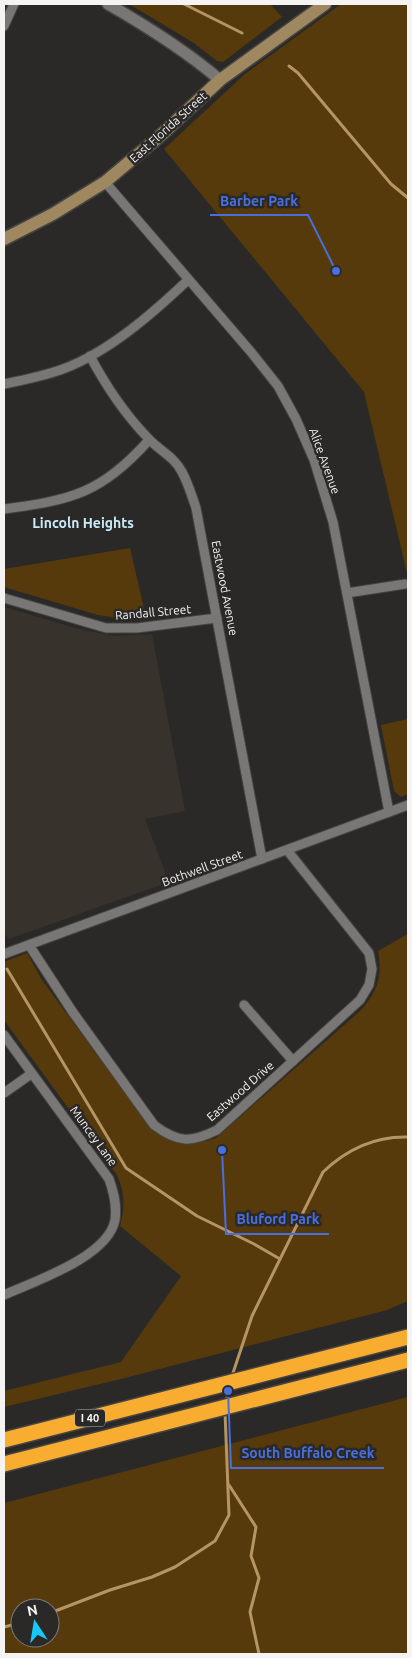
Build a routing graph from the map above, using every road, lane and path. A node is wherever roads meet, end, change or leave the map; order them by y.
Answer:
1 (14, 4) edge
2 (108, 4) edge
3 (324, 4) edge
4 (4, 26) edge
5 (220, 80) junction
6 (104, 182) junction
7 (4, 239) edge
8 (188, 280) junction
9 (90, 356) junction
10 (4, 384) edge
11 (149, 440) junction
12 (4, 509) edge
13 (406, 584) dead end
14 (346, 593) junction
15 (4, 598) edge
16 (218, 618) junction
17 (408, 805) edge
18 (389, 812) junction
19 (287, 850) junction
20 (262, 859) junction
21 (29, 945) junction
22 (4, 954) edge
23 (244, 1005) dead end
24 (4, 1035) edge
25 (293, 1061) junction
26 (31, 1074) junction
27 (4, 1093) edge
28 (4, 1295) edge
29 (408, 1337) edge
30 (408, 1360) edge
31 (4, 1440) edge
32 (4, 1464) edge

1 - 4 street
2 - 5 street
3 - 5 main road, East Florida Street
5 - 6 main road, East Florida Street
6 - 7 main road, East Florida Street
6 - 8 street, Alice Avenue
8 - 9 street
8 - 14 street, Alice Avenue
9 - 10 street
9 - 11 street, Eastwood Avenue
11 - 12 street
11 - 16 street, Eastwood Avenue
13 - 14 street
14 - 18 street, Alice Avenue
15 - 16 street, Randall Street
16 - 20 street, Eastwood Avenue
17 - 18 street, Bothwell Street
18 - 19 street, Bothwell Street
19 - 20 street, Bothwell Street
19 - 25 street, Eastwood Drive
20 - 21 street, Bothwell Street
21 - 22 street, Bothwell Street
21 - 25 street, Eastwood Drive
23 - 25 street
24 - 26 street, Muncey Lane
26 - 27 street
26 - 28 street, Muncey Lane
29 - 31 highway, I 40
30 - 32 highway, I 40

